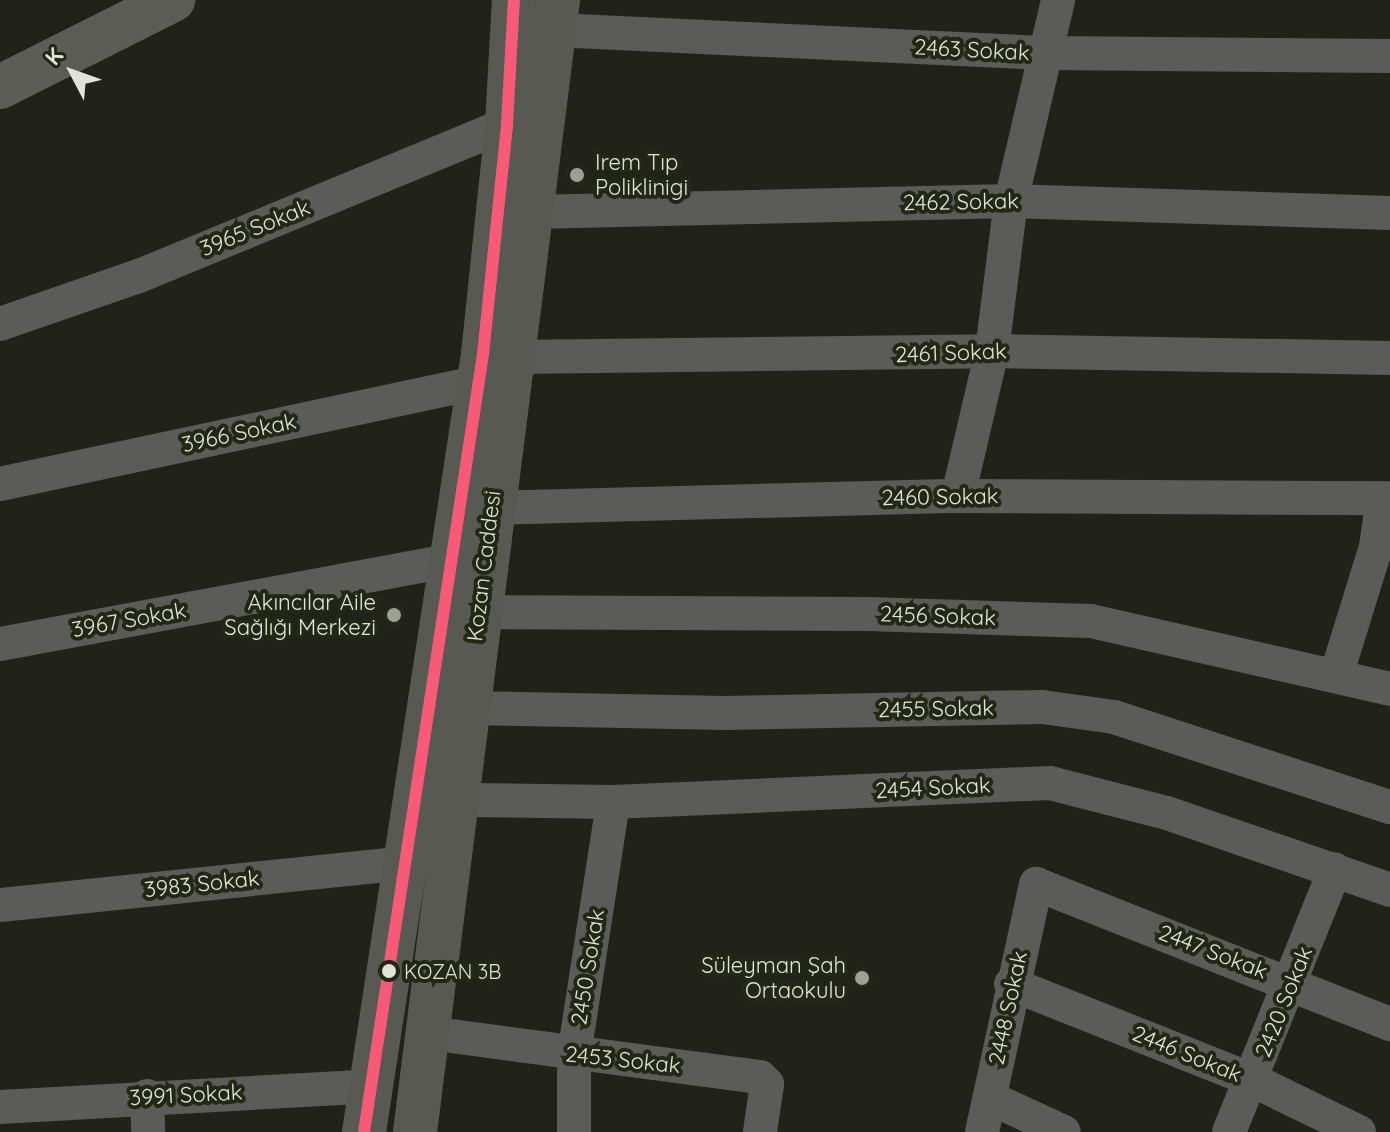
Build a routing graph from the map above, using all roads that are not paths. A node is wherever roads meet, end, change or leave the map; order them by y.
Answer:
1 (119, 0) edge
2 (173, 0) edge
3 (514, 0) edge
4 (1058, 0) edge
5 (556, 15) edge
6 (1047, 53) junction
7 (1390, 56) edge
8 (0, 63) edge
9 (0, 87) edge
10 (507, 124) junction
11 (1011, 201) junction
12 (531, 212) junction
13 (1390, 213) edge
14 (0, 324) edge
15 (992, 351) junction
16 (1390, 358) edge
17 (496, 370) junction
18 (0, 484) edge
19 (958, 496) junction
20 (1386, 498) edge
21 (490, 508) junction
22 (1383, 548) edge
23 (448, 561) junction
24 (479, 612) junction
25 (0, 644) edge
26 (1336, 676) junction
27 (1390, 689) edge
28 (466, 708) junction
29 (459, 800) junction
30 (613, 802) junction
31 (1390, 807) edge
32 (403, 863) junction
33 (1335, 870) junction
34 (1036, 884) joint
35 (1390, 890) edge
36 (0, 905) edge
37 (1292, 983) junction
38 (1011, 984) junction
39 (1390, 1024) edge
40 (429, 1033) junction
41 (574, 1055) junction
42 (1252, 1080) junction
43 (372, 1086) junction
44 (147, 1096) junction
45 (990, 1098) junction
46 (0, 1107) edge
47 (148, 1132) edge
48 (364, 1132) edge
49 (415, 1132) edge
50 (574, 1132) edge
51 (760, 1132) edge
52 (982, 1132) edge
53 (1064, 1132) edge
54 (1229, 1132) edge
55 (1359, 1132) edge

1 - 8 main road
2 - 9 main road
3 - 10 highway, Kozan Caddesi
4 - 6 street
5 - 6 street, 2463 Sokak
5 - 12 highway, Kozan Caddesi
6 - 7 street, 2463 Sokak
6 - 11 street
10 - 14 street, 3965 Sokak
10 - 17 highway, Kozan Caddesi
11 - 12 street, 2462 Sokak
11 - 13 street, 2462 Sokak
11 - 15 street
12 - 17 highway, Kozan Caddesi
15 - 16 street, 2461 Sokak
15 - 17 street, 2461 Sokak
15 - 19 street
17 - 18 street, 3966 Sokak
17 - 21 highway, Kozan Caddesi
17 - 23 highway, Kozan Caddesi
19 - 20 street, 2460 Sokak
19 - 21 street, 2460 Sokak
20 - 22 street
21 - 24 highway, Kozan Caddesi
22 - 26 street
23 - 25 street, 3967 Sokak
23 - 32 highway, Kozan Caddesi
24 - 26 street, 2456 Sokak
24 - 28 highway, Kozan Caddesi
26 - 27 street, 2456 Sokak
28 - 29 highway, Kozan Caddesi
28 - 31 street, 2455 Sokak
29 - 30 street, 2454 Sokak
29 - 40 highway, Kozan Caddesi
30 - 33 street, 2454 Sokak
30 - 41 street, 2450 Sokak
32 - 36 street, 3983 Sokak
32 - 43 highway, Kozan Caddesi
33 - 35 street, 2454 Sokak
33 - 37 street, 2420 Sokak
34 - 37 street, 2447 Sokak
34 - 38 street, 2448 Sokak
37 - 39 street, 2447 Sokak
37 - 42 street, 2420 Sokak
38 - 42 street, 2446 Sokak
38 - 45 street, 2448 Sokak
40 - 41 street, 2453 Sokak
40 - 49 highway, Kozan Caddesi
41 - 50 street, 2450 Sokak
41 - 51 street, 2453 Sokak
42 - 54 street, 2420 Sokak
42 - 55 street, 2446 Sokak
43 - 44 street, 3991 Sokak
43 - 48 highway, Kozan Caddesi
44 - 46 street, 3991 Sokak
44 - 47 street
45 - 52 street, 2448 Sokak
45 - 53 street

